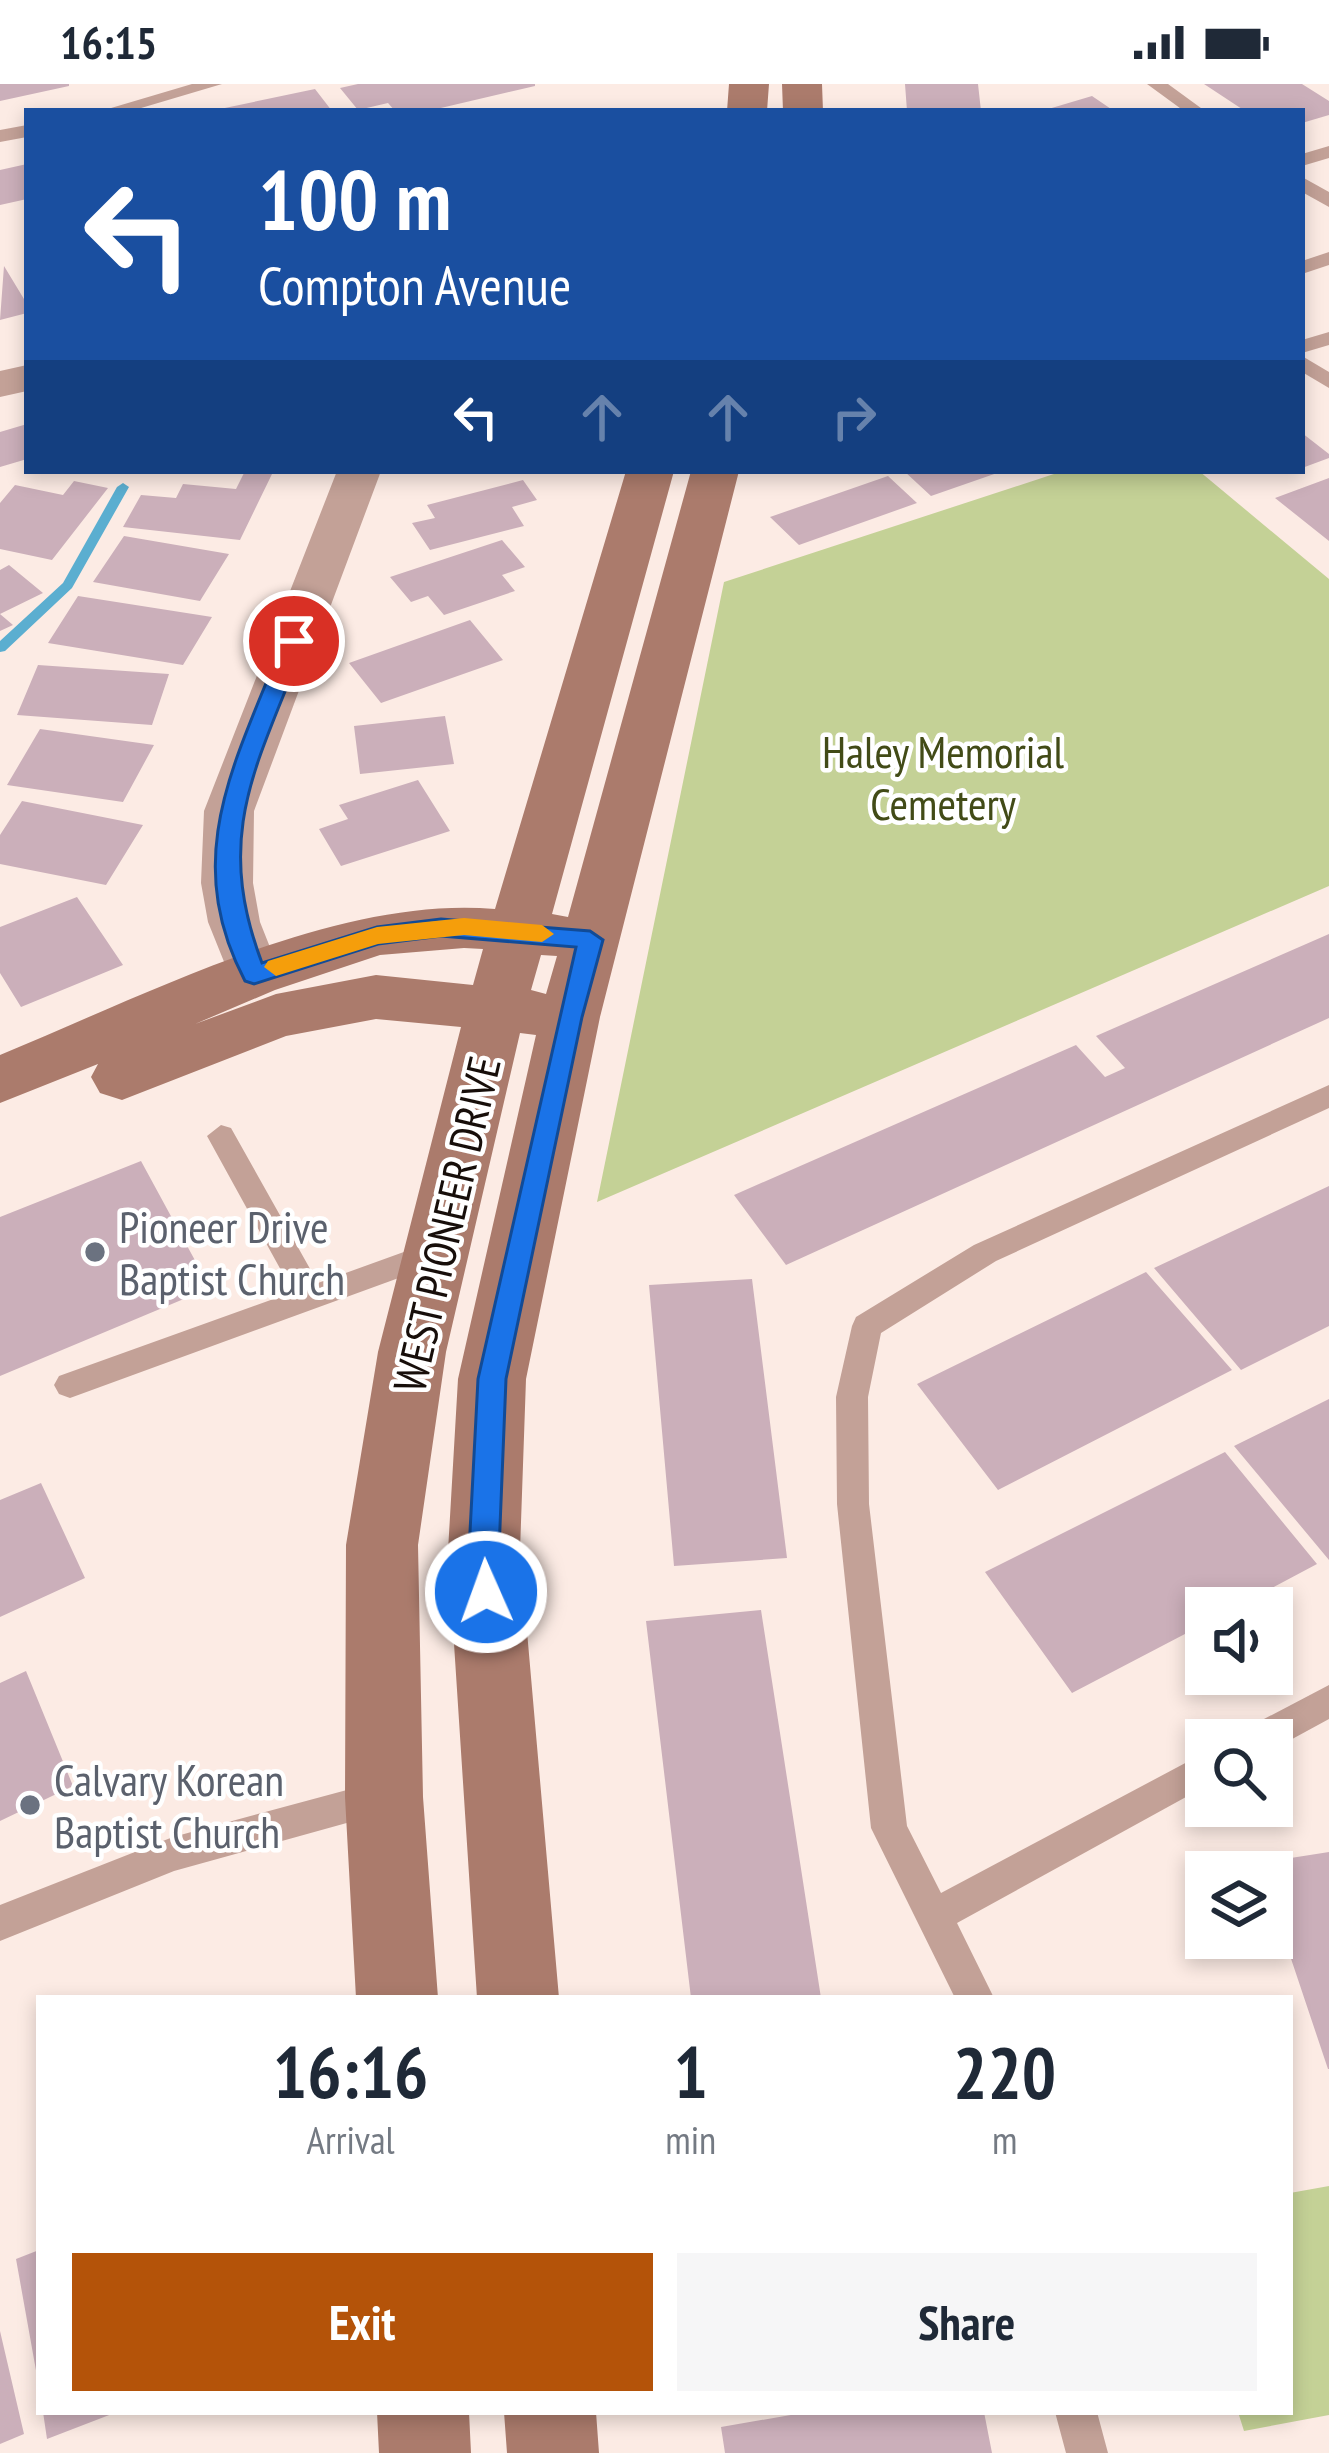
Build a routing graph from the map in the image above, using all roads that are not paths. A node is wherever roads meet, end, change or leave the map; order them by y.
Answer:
1 (213, 84) edge
2 (1156, 84) edge
3 (121, 108) edge
4 (1192, 108) edge
5 (358, 474) edge
6 (649, 474) edge
7 (714, 474) edge
8 (518, 931) junction
9 (590, 940) junction
10 (254, 975) junction
11 (496, 1008) junction
12 (569, 1017) junction
13 (0, 1080) edge
14 (1329, 1096) edge
15 (0, 1120) edge
16 (221, 1136) dead end
17 (437, 1252) junction
18 (311, 1297) junction
19 (70, 1385) dead end
20 (1329, 1701) edge
21 (1293, 1720) edge
22 (1185, 1779) edge
23 (385, 1798) junction
24 (934, 1916) junction
25 (0, 1923) edge
26 (397, 1995) edge
27 (518, 1995) edge
28 (974, 1995) edge
29 (423, 2415) edge
30 (550, 2415) edge
31 (1077, 2415) edge
32 (425, 2453) edge
33 (553, 2453) edge
34 (1087, 2453) edge

1 - 3 lane
2 - 4 lane
5 - 10 street
6 - 8 main road, WEST PIONEER DRIVE
7 - 9 main road, WEST PIONEER DRIVE
8 - 9 main road
8 - 10 main road
8 - 11 main road, WEST PIONEER DRIVE
9 - 12 main road, WEST PIONEER DRIVE
10 - 13 main road
11 - 12 main road
11 - 15 main road
11 - 17 main road, WEST PIONEER DRIVE
12 - 27 main road, WEST PIONEER DRIVE
14 - 24 lane
16 - 18 lane
17 - 18 lane
17 - 23 main road, WEST PIONEER DRIVE
18 - 19 lane
20 - 21 lane
22 - 24 lane
23 - 25 lane
23 - 26 main road, WEST PIONEER DRIVE
24 - 28 lane
29 - 32 main road
30 - 33 main road
31 - 34 lane

